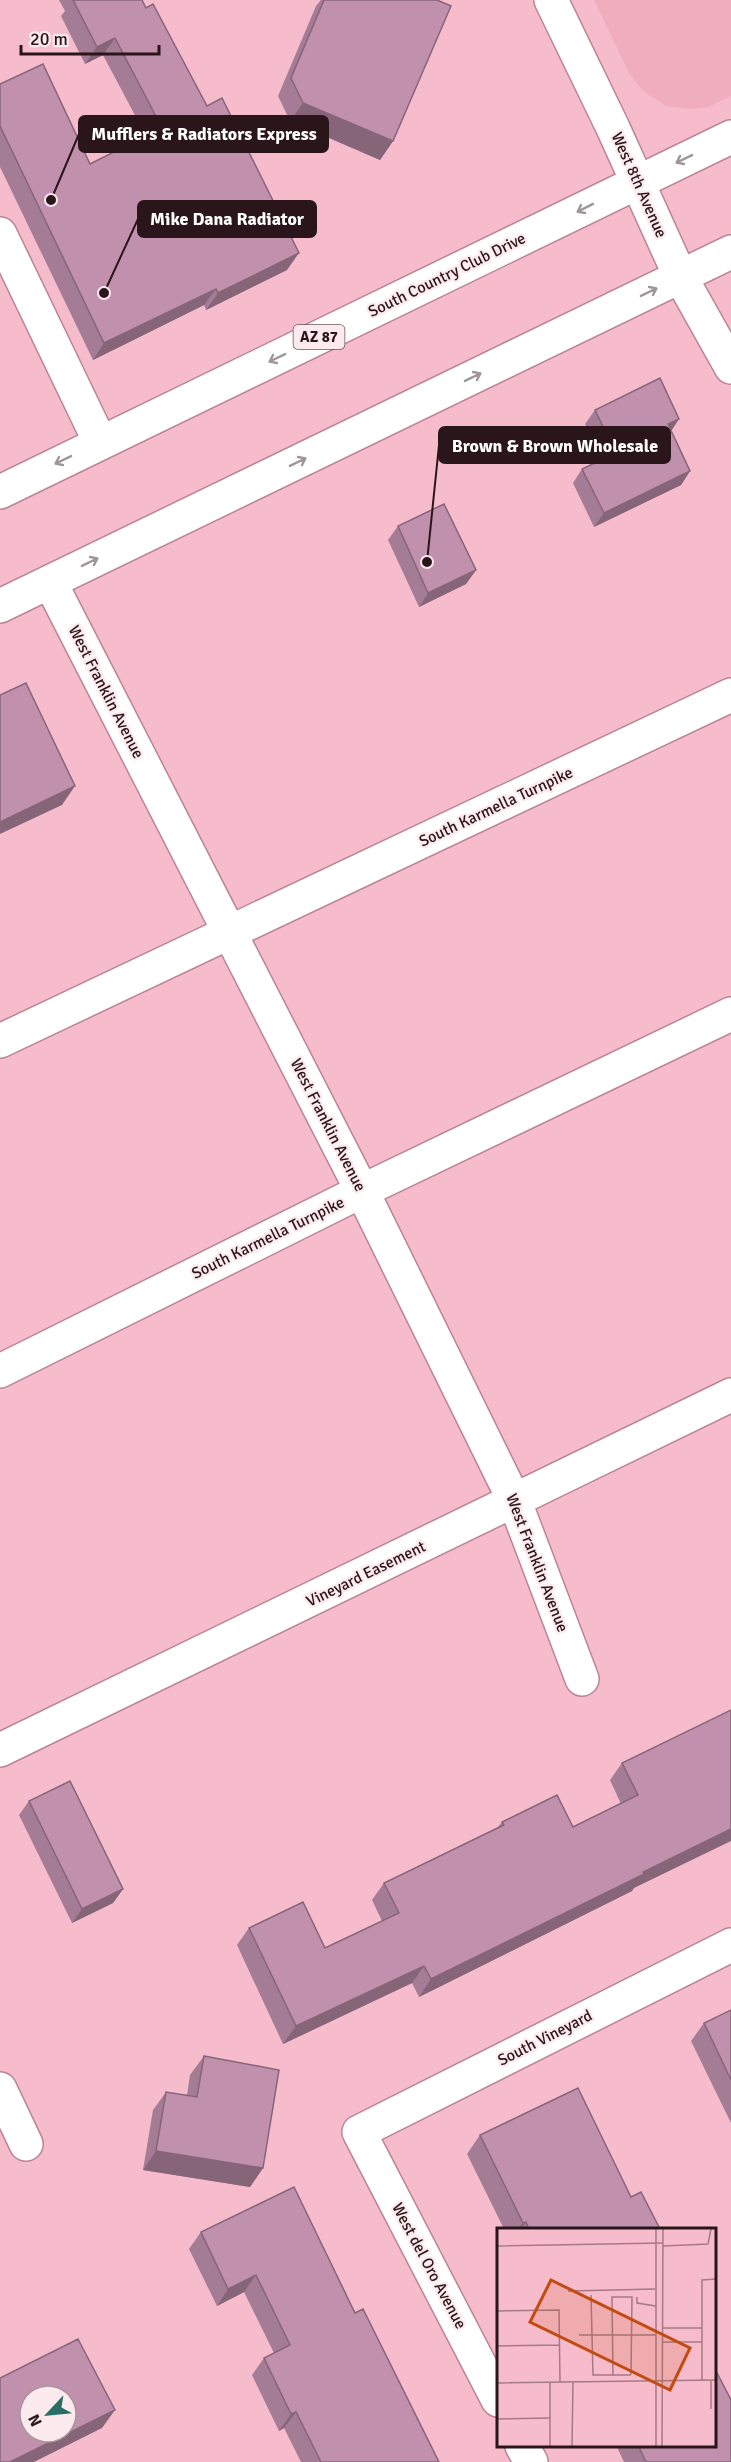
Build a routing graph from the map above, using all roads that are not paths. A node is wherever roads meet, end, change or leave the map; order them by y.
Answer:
1 (551, 0) edge
2 (731, 137) edge
3 (637, 182) junction
4 (0, 234) edge
5 (731, 252) edge
6 (680, 276) junction
7 (731, 367) edge
8 (100, 442) junction
9 (0, 492) edge
10 (50, 582) junction
11 (0, 606) edge
12 (731, 696) edge
13 (230, 933) junction
14 (731, 1014) edge
15 (0, 1041) edge
16 (362, 1191) junction
17 (0, 1371) edge
18 (731, 1395) edge
19 (514, 1502) junction
20 (582, 1679) dead end
21 (0, 1750) edge
22 (731, 1945) edge
23 (0, 2089) edge
24 (358, 2132) joint
25 (27, 2144) dead end
26 (497, 2398) edge
27 (523, 2447) edge
28 (531, 2462) edge

1 - 3 main road, West 8th Avenue
2 -> 3 main road, South Country Club Drive / AZ 87
3 - 6 main road, West 8th Avenue
3 -> 8 main road, South Country Club Drive / AZ 87
4 - 8 main road
5 - 6 main road
6 - 7 main road, West 8th Avenue
10 -> 6 main road
8 -> 9 main road, South Country Club Drive / AZ 87
10 - 11 main road
10 - 13 main road, West Franklin Avenue
12 - 13 main road, South Karmella Turnpike
13 - 15 main road, South Karmella Turnpike
13 - 16 main road, West Franklin Avenue
14 - 16 main road, South Karmella Turnpike
16 - 17 main road, South Karmella Turnpike
16 - 19 main road, West Franklin Avenue
18 - 19 main road, Vineyard Easement
19 - 20 main road, West Franklin Avenue
19 - 21 main road, Vineyard Easement
22 - 24 main road, South Vineyard
23 - 25 main road
24 - 26 main road, West del Oro Avenue
27 - 28 main road

